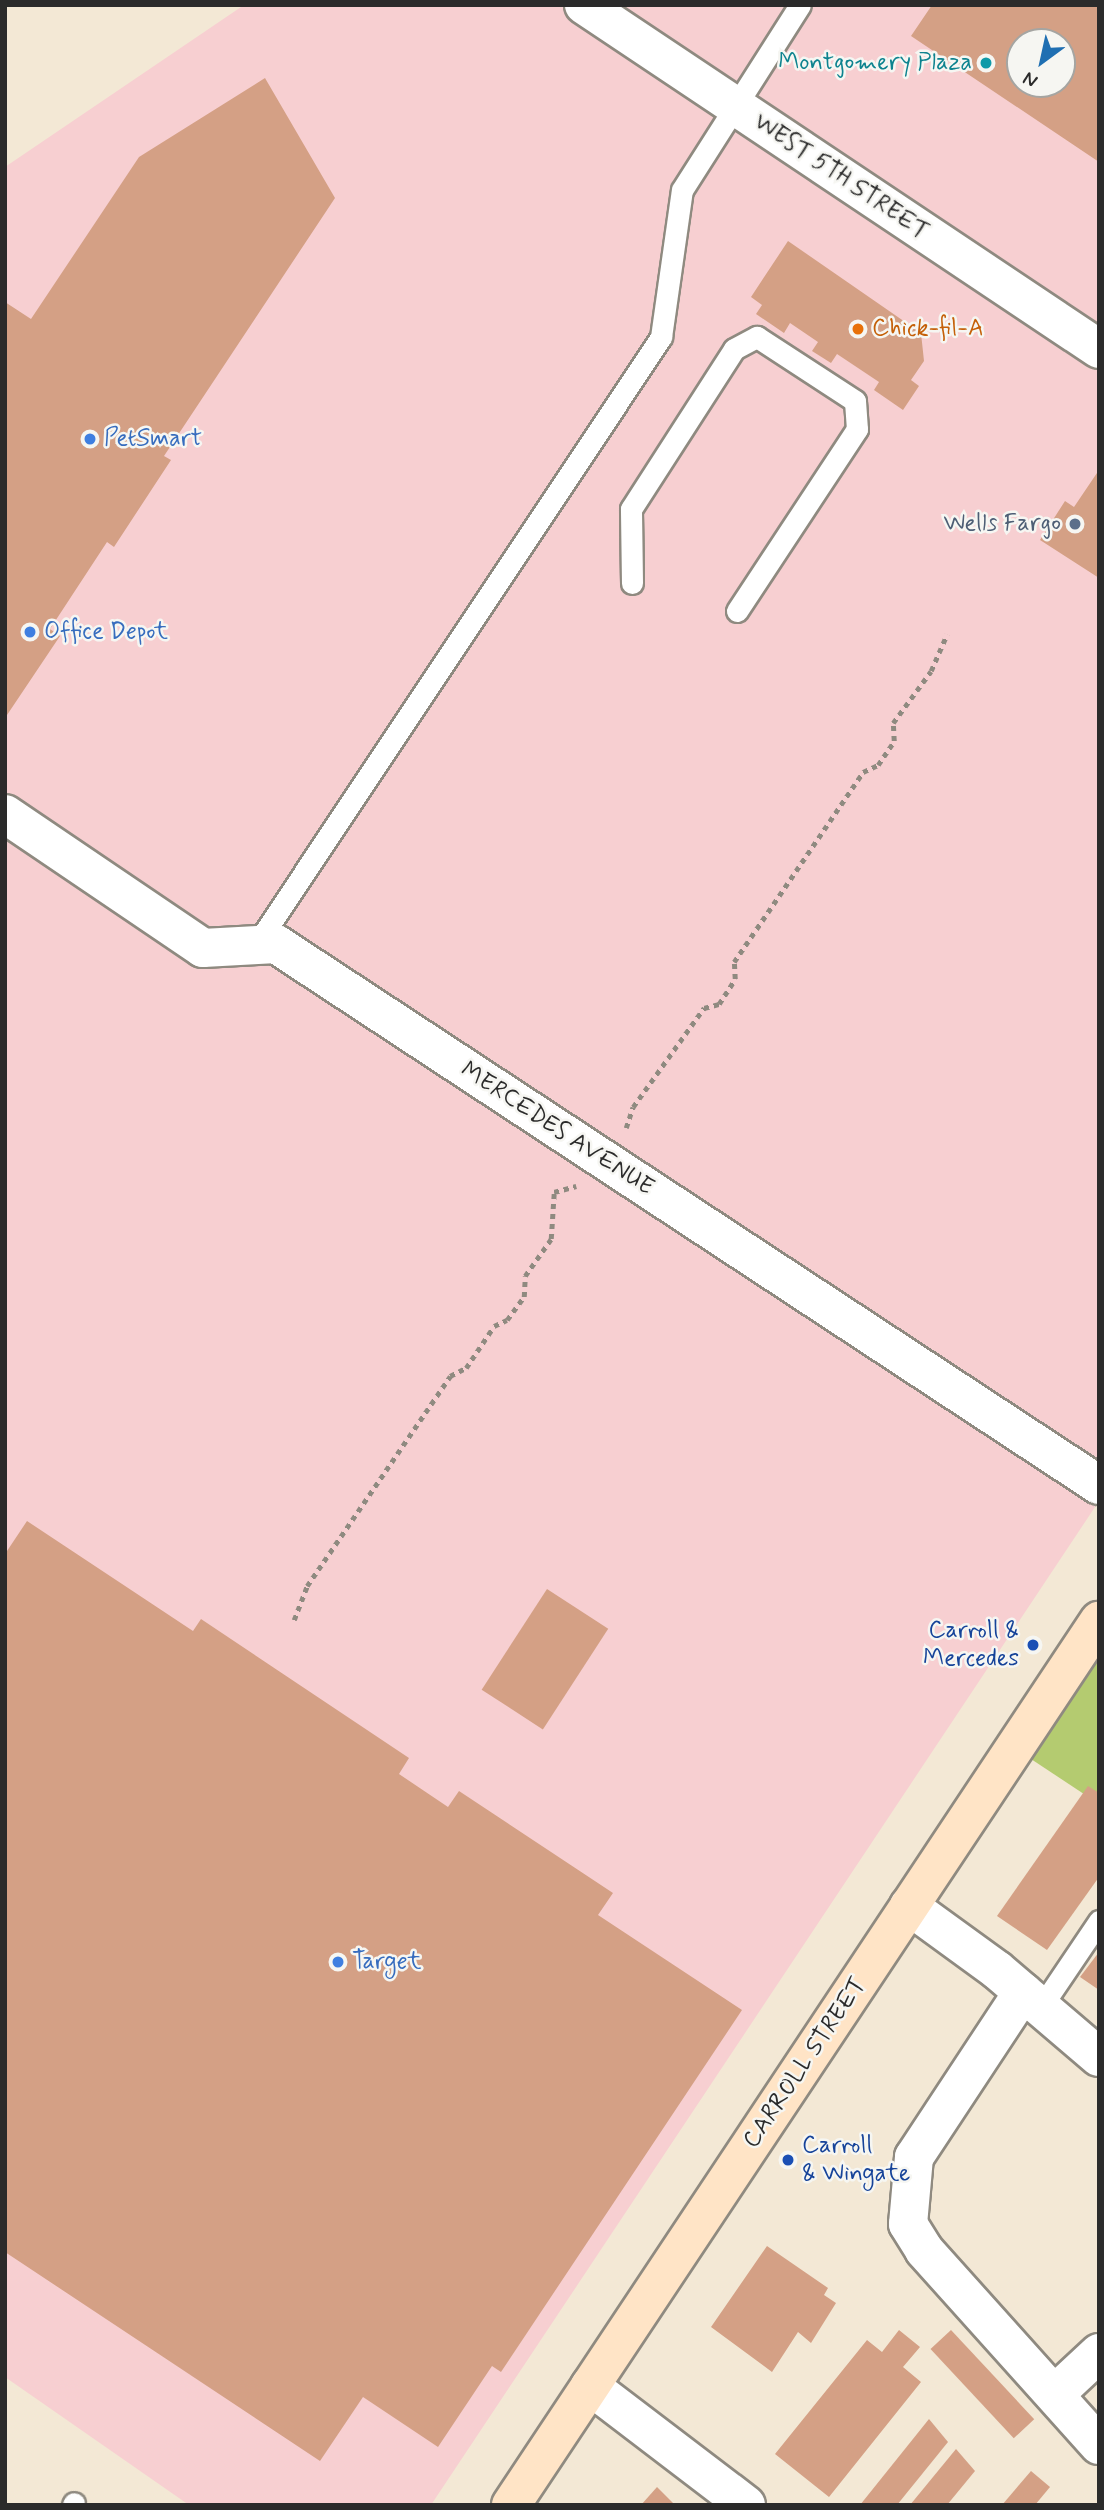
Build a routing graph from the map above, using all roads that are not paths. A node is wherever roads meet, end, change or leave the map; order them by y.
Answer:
1 (584, 5) edge
2 (800, 5) edge
3 (734, 105) junction
4 (1099, 349) edge
5 (632, 583) dead end
6 (737, 611) dead end
7 (5, 814) edge
8 (256, 945) junction
9 (1099, 1485) edge
10 (1099, 1621) edge
11 (909, 1906) junction
12 (1099, 1921) edge
13 (1032, 2000) junction
14 (1099, 2057) edge
15 (1099, 2353) edge
16 (590, 2386) junction
17 (1055, 2394) junction
18 (1099, 2445) edge
19 (511, 2505) edge
20 (746, 2505) edge

1 - 3 street, WEST 5TH STREET
2 - 3 lane
3 - 4 street, WEST 5TH STREET
3 - 8 lane
5 - 6 lane
7 - 8 street, MERCEDES AVENUE
8 - 9 street, MERCEDES AVENUE
10 - 11 street, CARROLL STREET
11 - 13 street
11 - 16 street, CARROLL STREET
12 - 13 lane
13 - 14 street
13 - 17 street
15 - 17 street
16 - 19 street, CARROLL STREET
16 - 20 street
17 - 18 street

